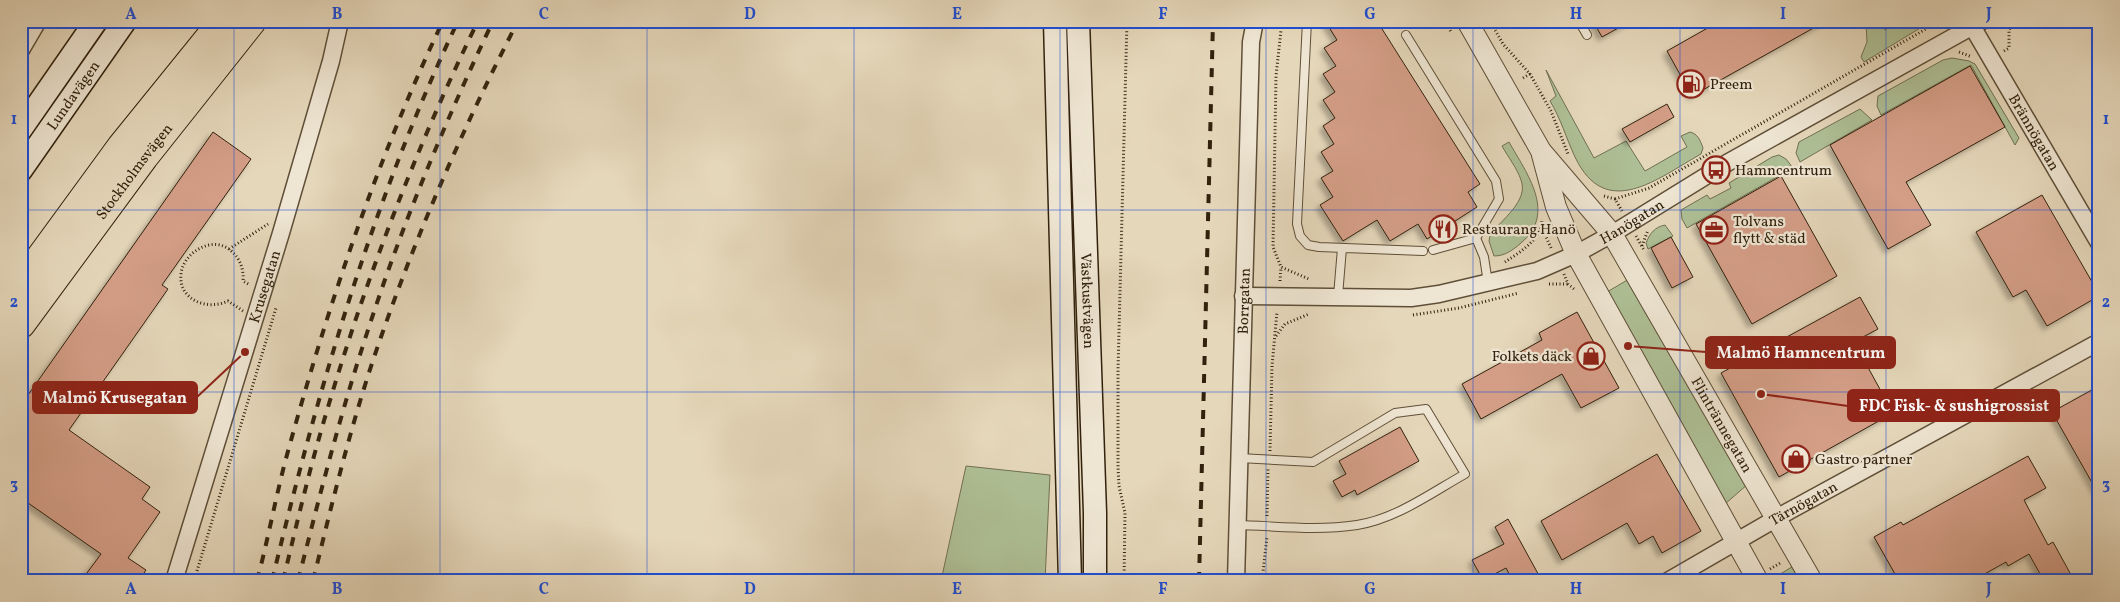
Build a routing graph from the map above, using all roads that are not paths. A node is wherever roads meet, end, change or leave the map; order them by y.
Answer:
1 (38, 21) edge
2 (96, 21) edge
3 (125, 21) edge
4 (223, 21) edge
5 (252, 21) edge
6 (340, 21) edge
7 (1055, 21) edge
8 (1078, 21) edge
9 (1255, 21) edge
10 (1307, 21) edge
11 (1467, 21) edge
12 (1580, 21) edge
13 (1974, 23) edge
14 (1406, 34) dead end
15 (1587, 35) dead end
16 (21, 50) edge
17 (21, 129) edge
18 (1541, 151) junction
19 (21, 170) edge
20 (1612, 234) junction
21 (1476, 238) junction
22 (2099, 243) edge
23 (1342, 248) junction
24 (1433, 250) dead end
25 (1424, 251) dead end
26 (1576, 254) junction
27 (1487, 276) junction
28 (21, 284) edge
29 (1338, 289) junction
30 (1243, 296) junction
31 (21, 324) edge
32 (2099, 342) edge
33 (1239, 458) junction
34 (1776, 518) junction
35 (1237, 526) junction
36 (1737, 541) junction
37 (1757, 579) edge
38 (174, 581) edge
39 (1070, 581) edge
40 (1095, 581) edge
41 (1236, 581) edge
42 (1668, 581) edge
43 (1812, 581) edge

1 - 16 street
2 - 17 main road, Lundavägen
3 - 19 main road, Lundavägen
4 - 28 highway, Stockholmsvägen
5 - 31 highway, Stockholmsvägen
6 - 38 street, Krusegatan
7 - 39 main road, Västkustvägen
8 - 40 main road, Västkustvägen
9 - 30 street, Borrgatan
10 - 23 lane
11 - 18 street, Flintrännegatan
12 - 15 lane
13 - 20 street, Hanögatan
13 - 22 street, Brännögatan
14 - 21 lane
18 - 20 street, Flintrännegatan
18 - 26 street, Flintrännegatan
20 - 26 street, Hanögatan
20 - 34 street, Flintrännegatan
21 - 24 lane
21 - 27 lane
23 - 25 lane
23 - 29 lane
26 - 27 street, Hanögatan
26 - 36 street, Flintrännegatan
27 - 29 street, Hanögatan
29 - 30 street, Hanögatan
30 - 33 street, Borrgatan
32 - 34 street, Tärnögatan
33 - 35 street, Borrgatan
33 - 35 lane
34 - 36 street, Tärnögatan
34 - 43 street, Flintrännegatan
35 - 41 street, Borrgatan
36 - 37 street, Flintrännegatan
36 - 42 street, Tärnögatan

